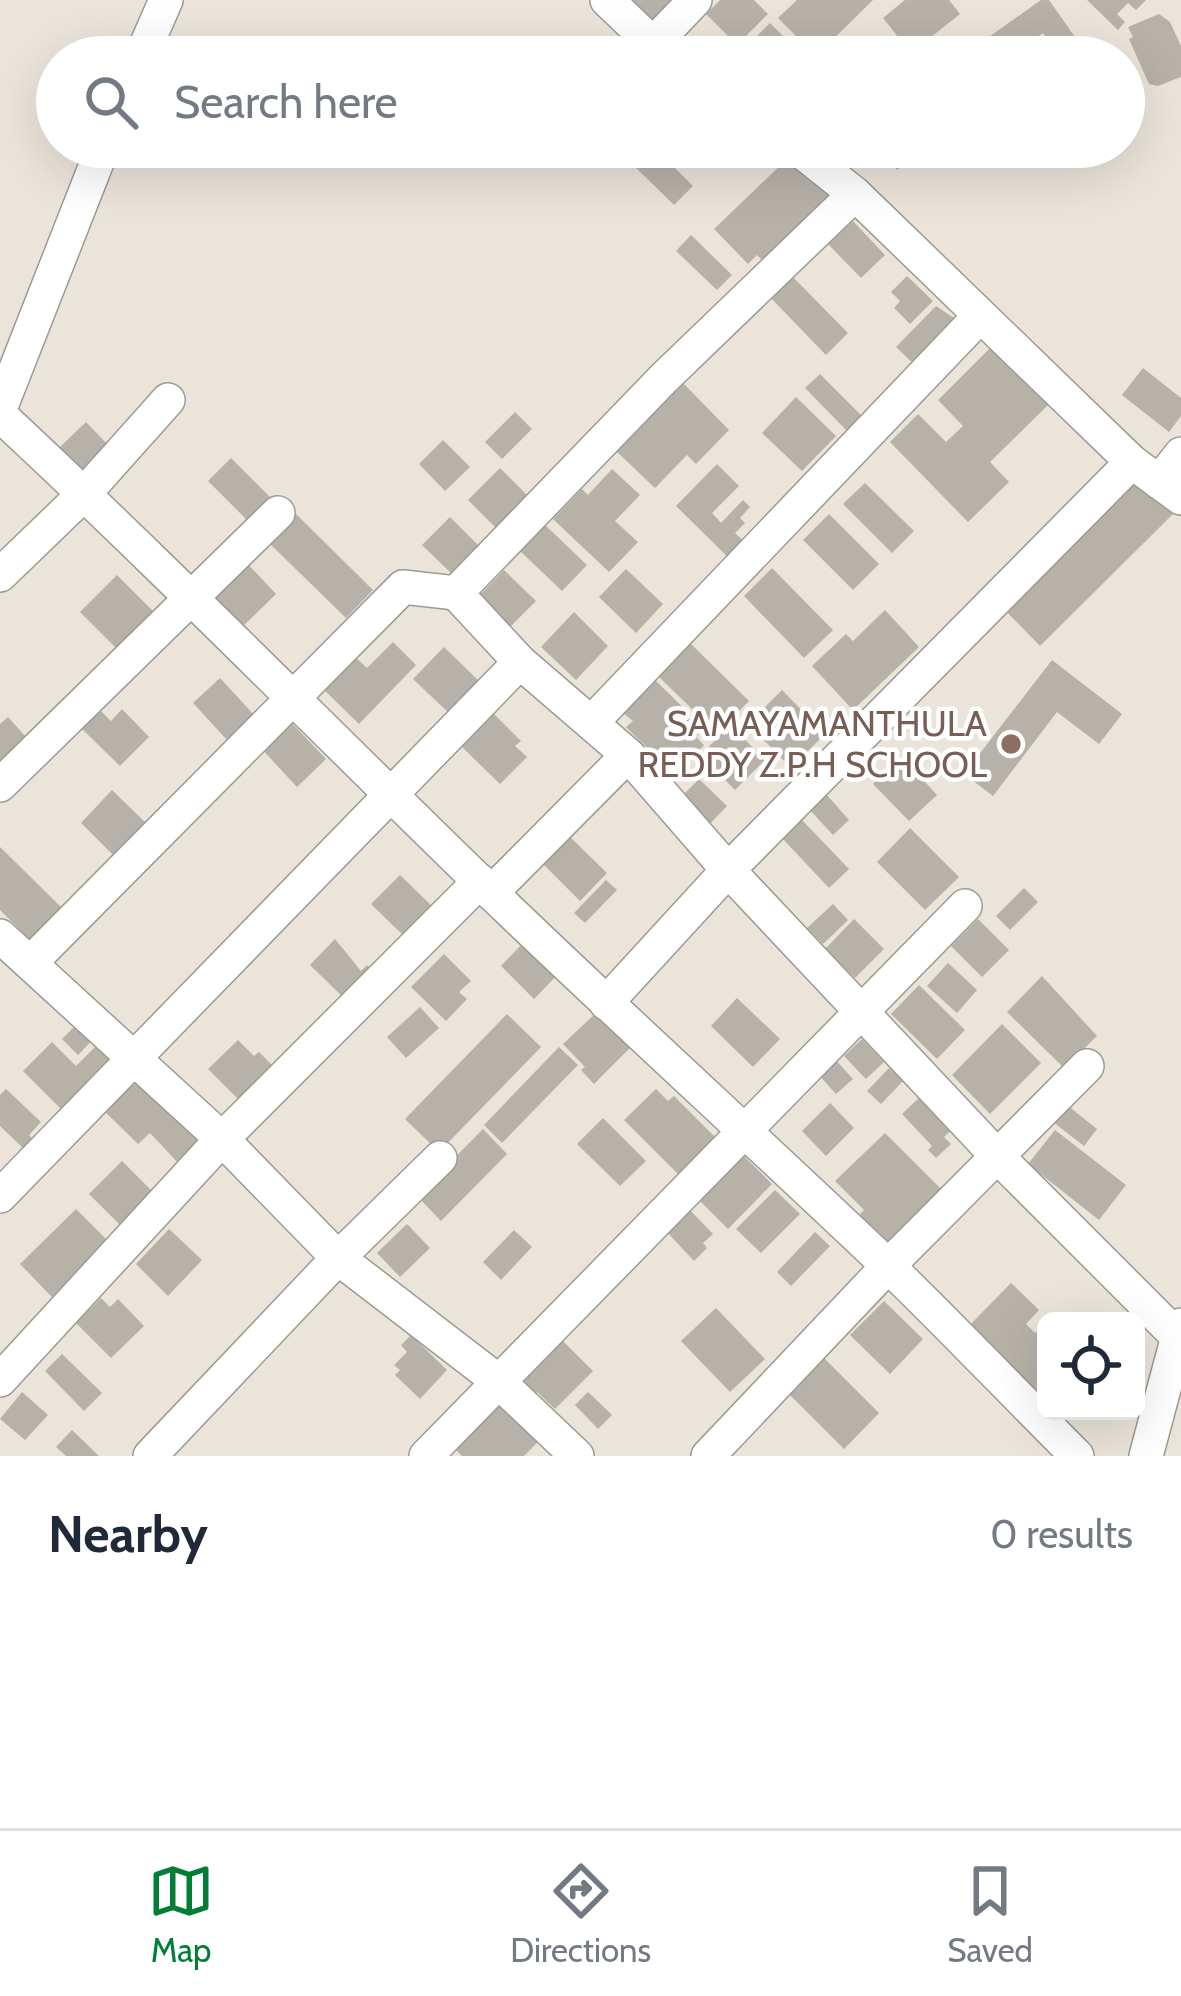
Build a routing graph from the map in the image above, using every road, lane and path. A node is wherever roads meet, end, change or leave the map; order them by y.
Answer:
1 (166, 0) edge
2 (607, 0) edge
3 (695, 0) edge
4 (151, 36) edge
5 (644, 36) edge
6 (670, 36) edge
7 (95, 168) edge
8 (822, 168) edge
9 (855, 194) junction
10 (979, 317) junction
11 (168, 400) dead end
12 (0, 412) edge
13 (1181, 454) edge
14 (1157, 480) edge
15 (84, 494) junction
16 (278, 513) dead end
17 (0, 575) edge
18 (456, 593) junction
19 (191, 602) junction
20 (520, 662) junction
21 (294, 696) junction
22 (591, 723) junction
23 (628, 755) junction
24 (0, 785) edge
25 (395, 795) junction
26 (728, 870) junction
27 (486, 887) junction
28 (965, 906) dead end
29 (0, 936) edge
30 (30, 963) junction
31 (606, 1003) junction
32 (861, 1013) junction
33 (132, 1057) junction
34 (1087, 1066) dead end
35 (746, 1132) junction
36 (222, 1139) junction
37 (440, 1158) dead end
38 (999, 1158) junction
39 (0, 1196) edge
40 (338, 1258) junction
41 (888, 1266) junction
42 (1179, 1330) edge
43 (0, 1380) edge
44 (498, 1381) junction
45 (150, 1456) edge
46 (426, 1456) edge
47 (577, 1456) edge
48 (707, 1456) edge
49 (1077, 1456) edge
50 (1146, 1456) edge

1 - 4 street
2 - 5 street
3 - 6 street
7 - 12 street
8 - 9 street
9 - 10 street
9 - 18 street
10 - 14 street
10 - 22 street
11 - 15 street
12 - 15 street
13 - 14 street
14 - 26 street
15 - 17 street
15 - 19 street
16 - 19 street
18 - 20 street
18 - 21 street
19 - 21 street
19 - 24 street
20 - 22 street
20 - 25 street
21 - 25 street
21 - 30 street
22 - 23 street
23 - 26 street
23 - 27 street
25 - 27 street
25 - 33 street
26 - 31 street
26 - 32 street
27 - 31 street
27 - 36 street
28 - 32 street
29 - 30 street
30 - 33 street
31 - 35 street
32 - 35 street
32 - 38 street
33 - 36 street
33 - 39 street
34 - 38 street
35 - 41 street
35 - 44 street
36 - 40 street
36 - 43 street
37 - 40 street
38 - 41 street
38 - 42 street
40 - 44 street
40 - 45 street
41 - 48 street
41 - 49 street
42 - 50 street
44 - 46 street
44 - 47 street

